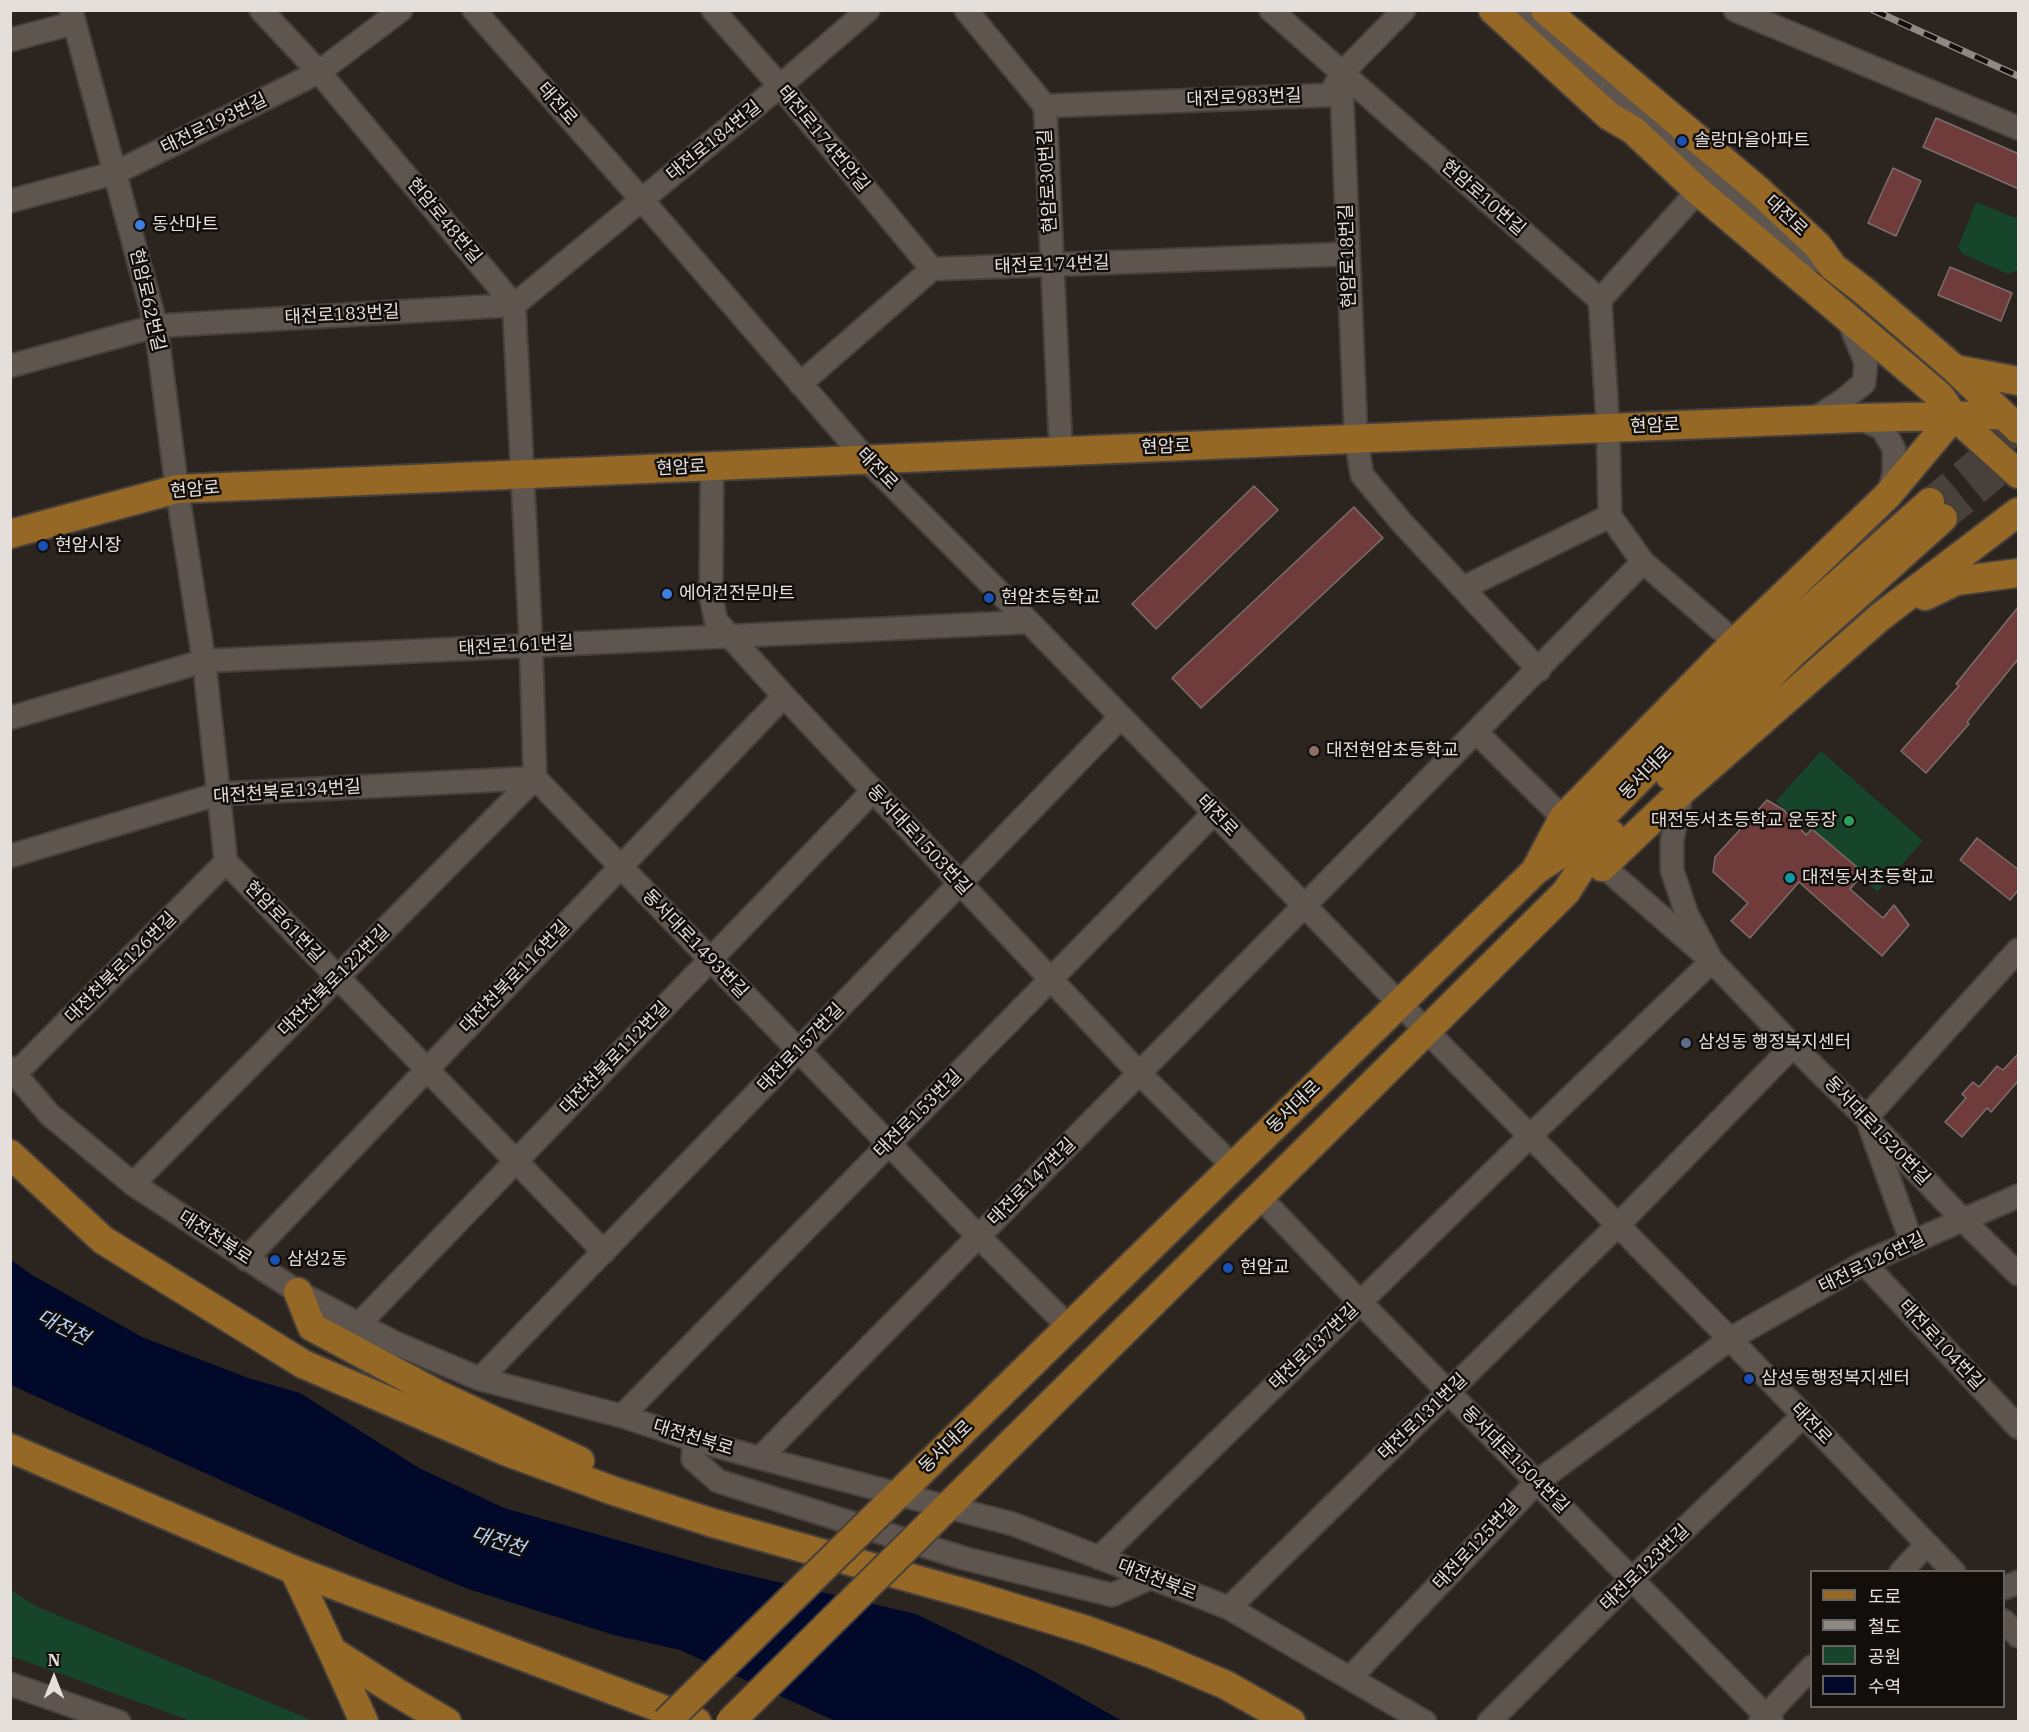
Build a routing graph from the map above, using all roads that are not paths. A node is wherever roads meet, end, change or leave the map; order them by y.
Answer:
1 (261, 10) edge
2 (401, 10) edge
3 (474, 10) edge
4 (713, 10) edge
5 (867, 10) edge
6 (966, 10) edge
7 (1271, 10) edge
8 (1404, 10) edge
9 (1493, 10) edge
10 (1519, 10) edge
11 (1539, 10) edge
12 (1545, 10) edge
13 (1736, 10) edge
14 (73, 17) edge
15 (10, 40) edge
16 (319, 72) junction
17 (1341, 74) junction
18 (780, 86) junction
19 (1045, 106) junction
20 (2019, 128) edge
21 (1633, 130) junction
22 (115, 173) junction
23 (1698, 191) junction
24 (642, 200) junction
25 (10, 201) edge
26 (1347, 254) junction
27 (1052, 265) junction
28 (1833, 267) junction
29 (932, 269) junction
30 (1600, 300) junction
31 (514, 305) junction
32 (1848, 319) junction
33 (156, 326) junction
34 (10, 366) edge
35 (1955, 369) junction
36 (2019, 381) edge
37 (800, 384) junction
38 (1954, 416) junction
39 (1857, 418) junction
40 (1812, 420) junction
41 (2013, 420) edge
42 (1608, 428) junction
43 (1356, 439) junction
44 (1061, 451) junction
45 (865, 458) junction
46 (712, 466) junction
47 (2019, 474) edge
48 (523, 475) junction
49 (177, 489) junction
50 (1888, 495) junction
51 (2019, 512) edge
52 (1610, 516) junction
53 (10, 534) edge
54 (1643, 562) junction
55 (2019, 573) edge
56 (1463, 588) junction
57 (1880, 617) junction
58 (1029, 622) junction
59 (728, 636) junction
60 (1735, 642) junction
61 (531, 646) junction
62 (204, 661) junction
63 (1539, 670) junction
64 (784, 696) junction
65 (1121, 717) junction
66 (10, 718) edge
67 (1477, 733) junction
68 (535, 778) junction
69 (873, 791) junction
70 (1682, 791) junction
71 (218, 794) junction
72 (1215, 813) junction
73 (1563, 818) junction
74 (10, 856) edge
75 (226, 862) junction
76 (1603, 866) junction
77 (621, 867) junction
78 (1536, 870) junction
79 (960, 884) junction
80 (1566, 892) junction
81 (1304, 905) junction
82 (2019, 950) edge
83 (710, 960) junction
84 (1712, 961) junction
85 (338, 977) junction
86 (1051, 980) junction
87 (1400, 1004) junction
88 (1426, 1030) junction
89 (1793, 1046) junction
90 (798, 1051) junction
91 (427, 1069) junction
92 (13, 1071) edge
93 (1139, 1073) junction
94 (1866, 1118) junction
95 (1530, 1136) junction
96 (889, 1144) junction
97 (10, 1154) edge
98 (516, 1161) junction
99 (1233, 1166) junction
100 (133, 1184) junction
101 (1259, 1196) junction
102 (2019, 1196) edge
103 (1964, 1221) junction
104 (1617, 1226) junction
105 (978, 1236) junction
106 (1912, 1243) junction
107 (604, 1252) junction
108 (246, 1259) junction
109 (1864, 1263) junction
110 (2019, 1274) edge
111 (298, 1292) junction
112 (1360, 1302) junction
113 (358, 1325) junction
114 (1069, 1327) junction
115 (1730, 1339) junction
116 (480, 1379) junction
117 (1448, 1392) junction
118 (622, 1416) junction
119 (1803, 1416) junction
120 (2019, 1427) edge
121 (694, 1440) junction
122 (10, 1448) edge
123 (760, 1458) junction
124 (1537, 1482) junction
125 (891, 1501) junction
126 (938, 1516) junction
127 (713, 1523) junction
128 (1927, 1544) junction
129 (1099, 1558) junction
130 (294, 1570) junction
131 (1903, 1570) edge
132 (1952, 1570) edge
133 (1150, 1578) junction
134 (1632, 1579) junction
135 (2019, 1582) edge
136 (2005, 1588) edge
137 (1229, 1608) junction
138 (2005, 1622) edge
139 (2019, 1636) edge
140 (332, 1651) junction
141 (1810, 1669) edge
142 (1350, 1678) junction
143 (10, 1684) edge
144 (1766, 1720) edge
145 (119, 1722) edge
146 (364, 1722) edge
147 (447, 1722) edge
148 (666, 1722) edge
149 (697, 1722) edge
150 (730, 1722) edge
151 (1291, 1722) edge
152 (1425, 1722) edge
153 (1489, 1722) edge

1 - 16 street, 현암로48번길
2 - 16 street, 태전로193번길
3 - 24 street, 태전로
4 - 18 street, 태전로174번안길
5 - 18 street, 태전로184번길
6 - 19 street, 현암로30번길
7 - 17 street, 현암로10번길
8 - 17 street, 대전로983번길
9 - 21 main road, 대전로
10 - 21 street
11 - 28 street
12 - 28 main road, 대전로
13 - 20 street
14 - 15 street
14 - 22 street, 현암로62번길
16 - 22 street, 태전로193번길
16 - 31 street, 현암로48번길
17 - 19 street, 대전로983번길
17 - 26 street, 현암로18번길
17 - 30 street, 현암로10번길
18 - 24 street, 태전로184번길
18 - 29 street, 태전로174번안길
19 - 27 street, 현암로30번길
21 - 23 main road, 대전로
22 - 25 street, 태전로193번길
22 - 33 street, 현암로62번길
23 - 30 street
23 - 32 main road, 대전로
24 - 31 street
24 - 37 street, 태전로
26 - 27 street, 태전로174번길
26 - 43 street, 현암로18번길
27 - 29 street, 태전로174번길
27 - 44 street, 현암로30번길
28 - 35 main road, 대전로
29 - 37 street
30 - 42 street
31 - 33 street, 태전로183번길
31 - 48 street
32 - 38 main road, 대전로
32 - 40 street
33 - 34 street, 태전로183번길
33 - 49 street, 현암로62번길
35 - 36 main road
35 - 41 main road, 대전로
37 - 45 street, 태전로
38 - 39 main road, 현암로
38 - 41 main road, 현암로
38 - 47 main road, 대전로
38 - 50 main road
39 - 40 main road, 현암로
39 - 50 street
40 - 42 main road, 현암로
42 - 43 main road, 현암로
42 - 52 street
43 - 44 main road, 현암로
43 - 56 street
44 - 45 main road, 현암로
45 - 46 main road, 현암로
45 - 58 street, 태전로
46 - 48 main road, 현암로
46 - 59 street, 동서대로1503번길
48 - 49 main road, 현암로
48 - 61 street
49 - 53 main road, 현암로
49 - 62 street
50 - 60 main road
51 - 57 main road
52 - 54 street
52 - 56 street
54 - 60 street
54 - 63 street
55 - 57 main road
56 - 63 street
57 - 70 main road
58 - 59 street, 태전로161번길
58 - 65 street, 태전로
59 - 61 street, 태전로161번길
59 - 64 street, 동서대로1503번길
60 - 73 main road
61 - 62 street, 태전로161번길
61 - 68 street
62 - 66 street, 태전로161번길
62 - 71 street
63 - 67 street
64 - 69 street, 동서대로1503번길
64 - 77 street, 대전천북로116번길
65 - 72 street, 태전로
65 - 79 street, 태전로157번길
67 - 73 street
67 - 81 street
68 - 71 street, 대전천북로134번길
68 - 77 street, 동서대로1493번길
68 - 85 street, 대전천북로122번길
69 - 79 street, 동서대로1503번길
69 - 83 street, 대전천북로112번길
70 - 76 main road
70 - 84 street
71 - 74 street, 대전천북로134번길
71 - 75 street
72 - 81 street, 태전로
72 - 86 street, 태전로153번길
73 - 78 main road
75 - 85 street, 현암로61번길
75 - 92 street, 대전천북로126번길
76 - 80 main road
76 - 84 street, 동서대로1520번길
77 - 83 street, 동서대로1493번길
77 - 91 street, 대전천북로116번길
78 - 80 main road, 동서대로
78 - 87 main road, 동서대로
79 - 86 street, 동서대로1503번길
79 - 90 street, 태전로157번길
80 - 88 main road, 동서대로
81 - 87 street, 태전로
81 - 93 street, 태전로147번길
82 - 94 street
83 - 90 street, 동서대로1493번길
83 - 98 street, 대전천북로112번길
84 - 89 street, 동서대로1520번길
84 - 95 street
85 - 91 street, 현암로61번길
85 - 100 street, 대전천북로122번길
86 - 93 street, 동서대로1503번길
86 - 96 street, 태전로153번길
87 - 88 street, 태전로
87 - 99 main road, 동서대로
88 - 95 street, 태전로
88 - 101 main road, 동서대로
89 - 94 street, 동서대로1520번길
89 - 104 street
90 - 96 street, 동서대로1493번길
90 - 107 street, 태전로157번길
91 - 98 street, 현암로61번길
91 - 108 street, 대전천북로116번길
92 - 100 street, 대전천북로
93 - 99 street, 동서대로1503번길
93 - 105 street, 태전로147번길
94 - 103 street, 동서대로1520번길
94 - 106 street
95 - 104 street, 태전로
95 - 112 street, 태전로137번길
96 - 105 street, 동서대로1493번길
96 - 118 street, 태전로153번길
97 - 127 main road
98 - 107 street, 현암로61번길
98 - 113 street, 대전천북로112번길
99 - 114 main road, 동서대로
100 - 108 street, 대전천북로
101 - 112 street, 동서대로1504번길
101 - 126 main road, 동서대로
102 - 103 street, 태전로126번길
103 - 106 street, 태전로126번길
103 - 110 street, 동서대로1520번길
104 - 115 street, 태전로
104 - 117 street, 태전로131번길
105 - 114 street, 동서대로1493번길
105 - 123 street, 태전로147번길
106 - 109 street, 태전로126번길
107 - 116 street, 태전로157번길
108 - 111 street, 대전천북로
109 - 115 street, 태전로126번길
109 - 120 street, 태전로104번길
111 - 113 street, 대전천북로
111 - 127 main road
112 - 117 street, 동서대로1504번길
112 - 129 street, 태전로137번길
113 - 116 street, 대전천북로
114 - 125 main road, 동서대로
115 - 119 street, 태전로
115 - 124 street, 태전로125번길
116 - 118 street, 대전천북로
117 - 124 street, 동서대로1504번길
117 - 137 street, 태전로131번길
118 - 121 street, 대전천북로
119 - 128 street, 태전로
119 - 134 street, 태전로123번길
121 - 123 street, 대전천북로
121 - 133 street
122 - 130 main road
123 - 125 street, 대전천북로
124 - 134 street, 동서대로1504번길
124 - 142 street, 태전로125번길
125 - 126 street, 대전천북로
125 - 148 main road, 동서대로, bridge
126 - 129 street, 대전천북로
126 - 150 main road, 동서대로, bridge
127 - 151 main road
128 - 131 street
128 - 132 street, 태전로
129 - 133 street, 대전천북로
130 - 140 main road
130 - 149 main road
133 - 137 street, 대전천북로
134 - 144 street, 동서대로1504번길
134 - 153 street, 태전로123번길
135 - 136 street
137 - 142 street, 대전천북로
138 - 139 street
140 - 146 main road
140 - 147 main road
141 - 144 street
142 - 152 street, 대전천북로
143 - 145 street

